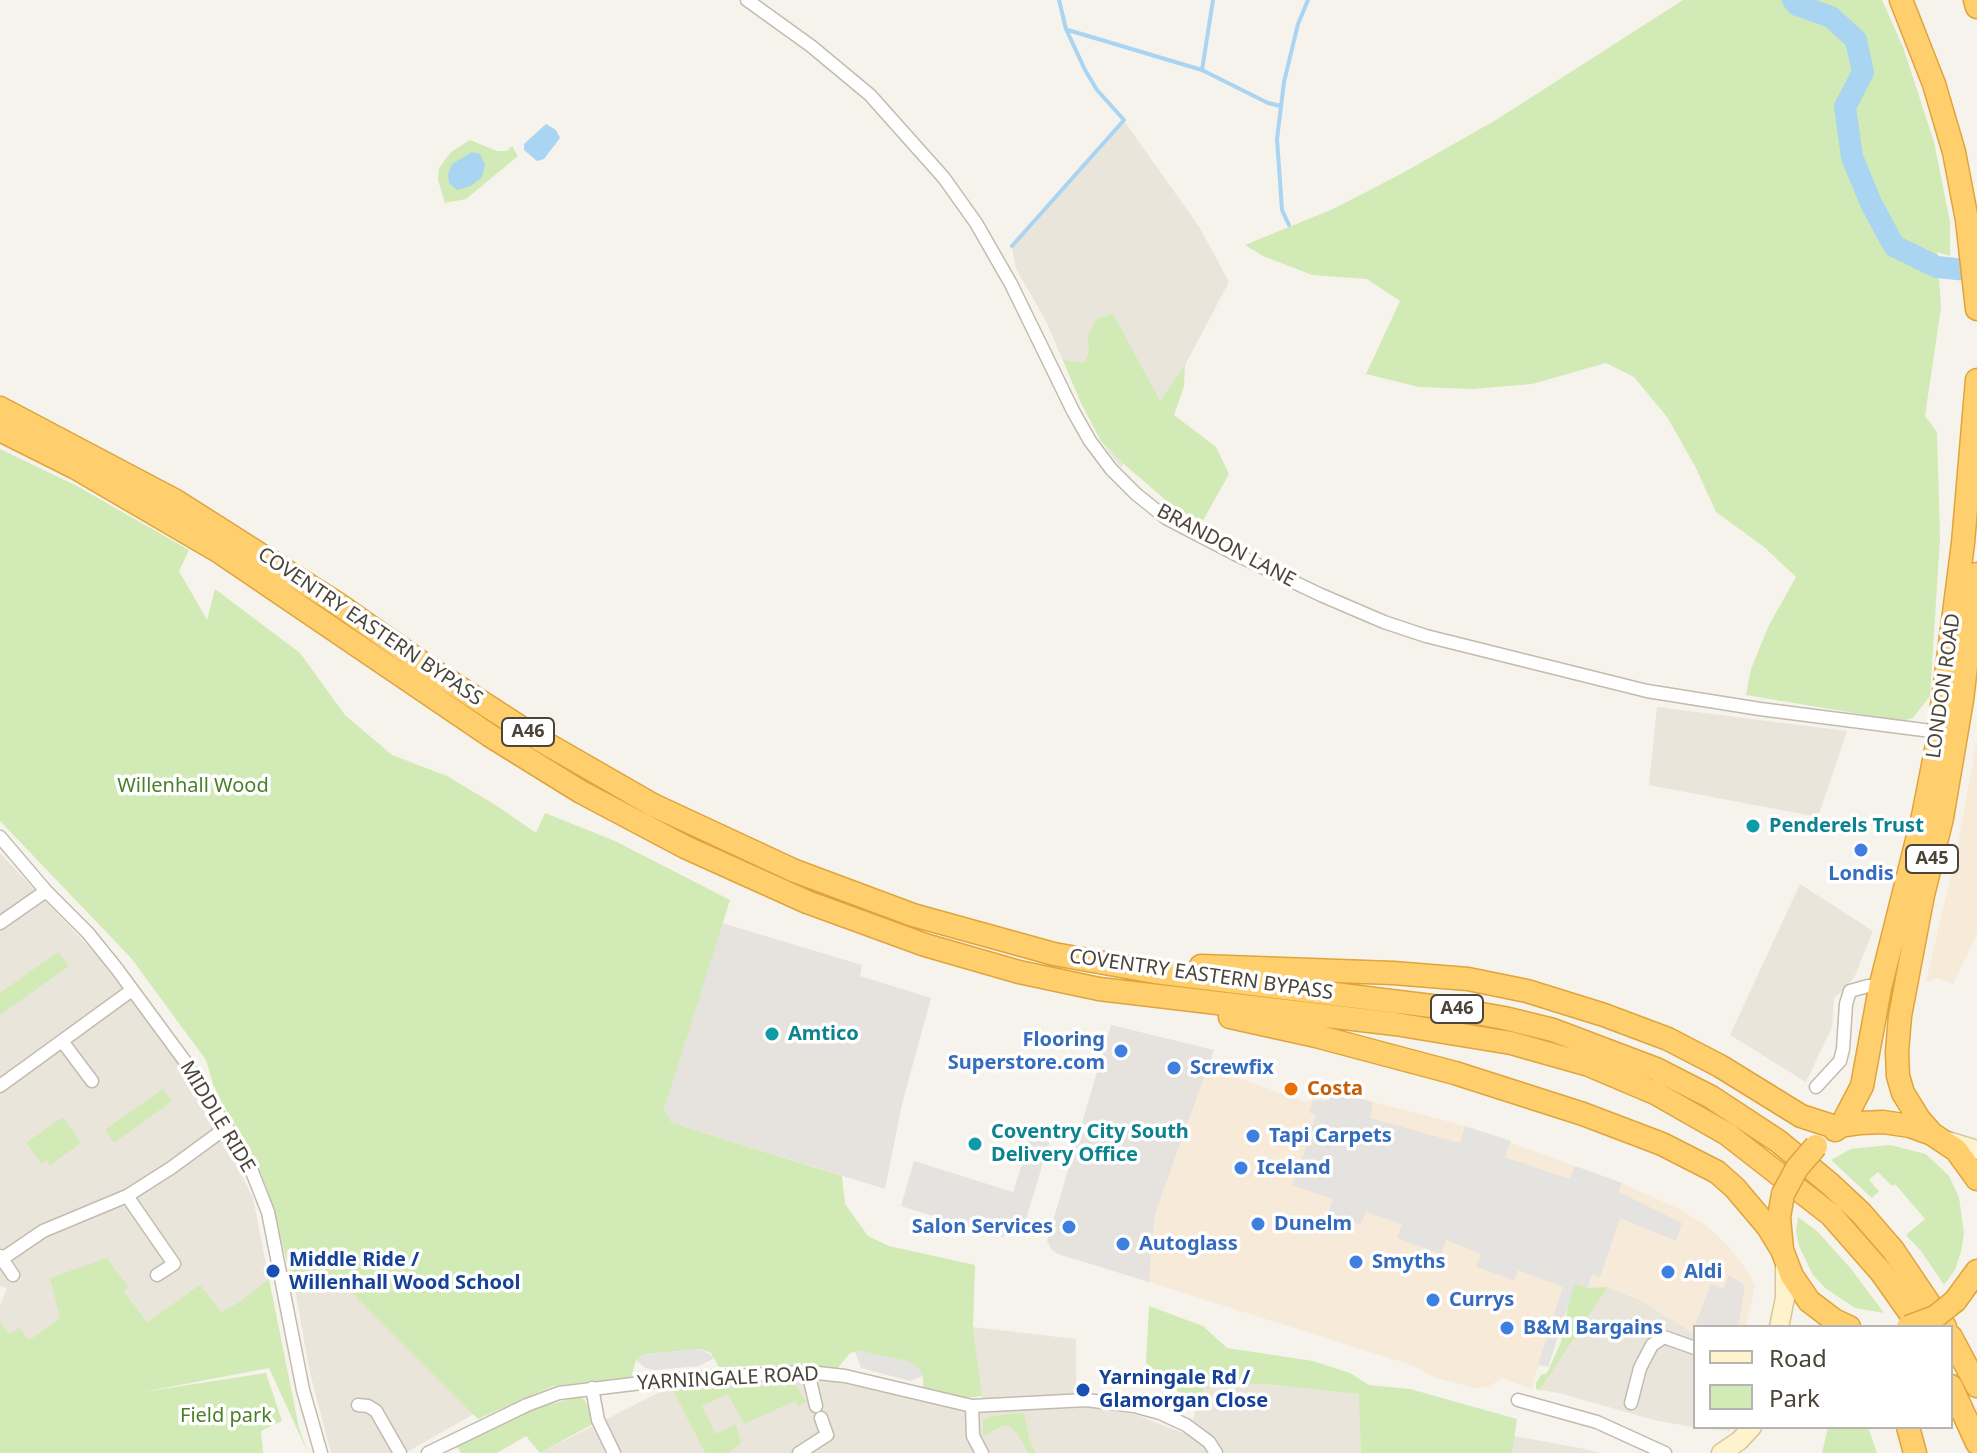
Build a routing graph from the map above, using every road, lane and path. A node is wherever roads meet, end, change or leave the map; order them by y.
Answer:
1 (747, 0) edge
2 (1901, 0) edge
3 (1975, 0) edge
4 (1977, 7) edge
5 (1977, 309) edge
6 (1977, 380) edge
7 (0, 408) edge
8 (0, 430) edge
9 (1977, 574) edge
10 (1939, 732) junction
11 (0, 837) edge
12 (46, 891) junction
13 (0, 923) edge
14 (1100, 962) junction
15 (1880, 988) junction
16 (1099, 989) junction
17 (132, 990) junction
18 (62, 1041) junction
19 (1817, 1080) dead end
20 (92, 1081) dead end
21 (0, 1086) edge
22 (227, 1127) junction
23 (1840, 1127) junction
24 (1937, 1136) junction
25 (1977, 1150) edge
26 (1977, 1179) edge
27 (127, 1196) junction
28 (1783, 1256) junction
29 (1, 1258) edge
30 (1977, 1271) edge
31 (13, 1275) dead end
32 (157, 1275) dead end
33 (1779, 1325) edge
34 (1845, 1325) edge
35 (1913, 1325) edge
36 (1919, 1325) edge
37 (1944, 1325) edge
38 (1953, 1341) edge
39 (1693, 1347) edge
40 (808, 1372) junction
41 (1622, 1380) dead end
42 (1636, 1385) junction
43 (1977, 1386) edge
44 (592, 1388) junction
45 (1953, 1390) edge
46 (1518, 1400) dead end
47 (1631, 1403) dead end
48 (358, 1405) dead end
49 (972, 1406) junction
50 (1750, 1429) edge
51 (1751, 1429) edge
52 (1909, 1429) edge
53 (1977, 1443) edge
54 (1662, 1452) edge
55 (321, 1453) edge
56 (400, 1453) edge
57 (428, 1453) edge
58 (614, 1453) edge
59 (799, 1453) edge
60 (982, 1453) edge
61 (1216, 1453) edge
62 (1721, 1453) edge
63 (1744, 1453) edge
64 (1915, 1453) edge

1 - 10 street, BRANDON LANE
2 - 5 highway
3 - 4 highway
6 - 10 highway, LONDON ROAD / A45
7 - 14 highway, COVENTRY EASTERN BYPASS / A46
8 - 16 highway, COVENTRY EASTERN BYPASS / A46
9 - 24 highway, LONDON ROAD / A45
10 - 15 highway, LONDON ROAD / A45
11 - 12 street, MIDDLE RIDE
12 - 13 street
12 - 17 street, MIDDLE RIDE
14 - 23 highway
14 - 37 highway, COVENTRY EASTERN BYPASS / A46
15 - 19 street
15 - 23 highway, LONDON ROAD / A45
16 - 28 highway
16 - 36 highway, COVENTRY EASTERN BYPASS / A46
17 - 18 street
17 - 22 street, MIDDLE RIDE
18 - 20 street
18 - 21 street
22 - 27 street
22 - 55 street, MIDDLE RIDE
23 - 24 highway
23 - 28 highway, bridge
24 - 25 main road
24 - 26 highway, LONDON ROAD
27 - 29 street
27 - 32 street
28 - 33 main road
28 - 34 highway
29 - 31 street
30 - 35 highway, bridge
38 - 43 highway
39 - 42 street
40 - 44 street, YARNINGALE ROAD
40 - 49 street, YARNINGALE ROAD
40 - 59 street
41 - 42 street
42 - 47 street
44 - 57 street, YARNINGALE ROAD
44 - 58 street
45 - 53 highway
46 - 54 street
48 - 56 street
49 - 60 street
49 - 61 street, YARNINGALE ROAD
50 - 62 main road
51 - 63 main road
52 - 64 highway

